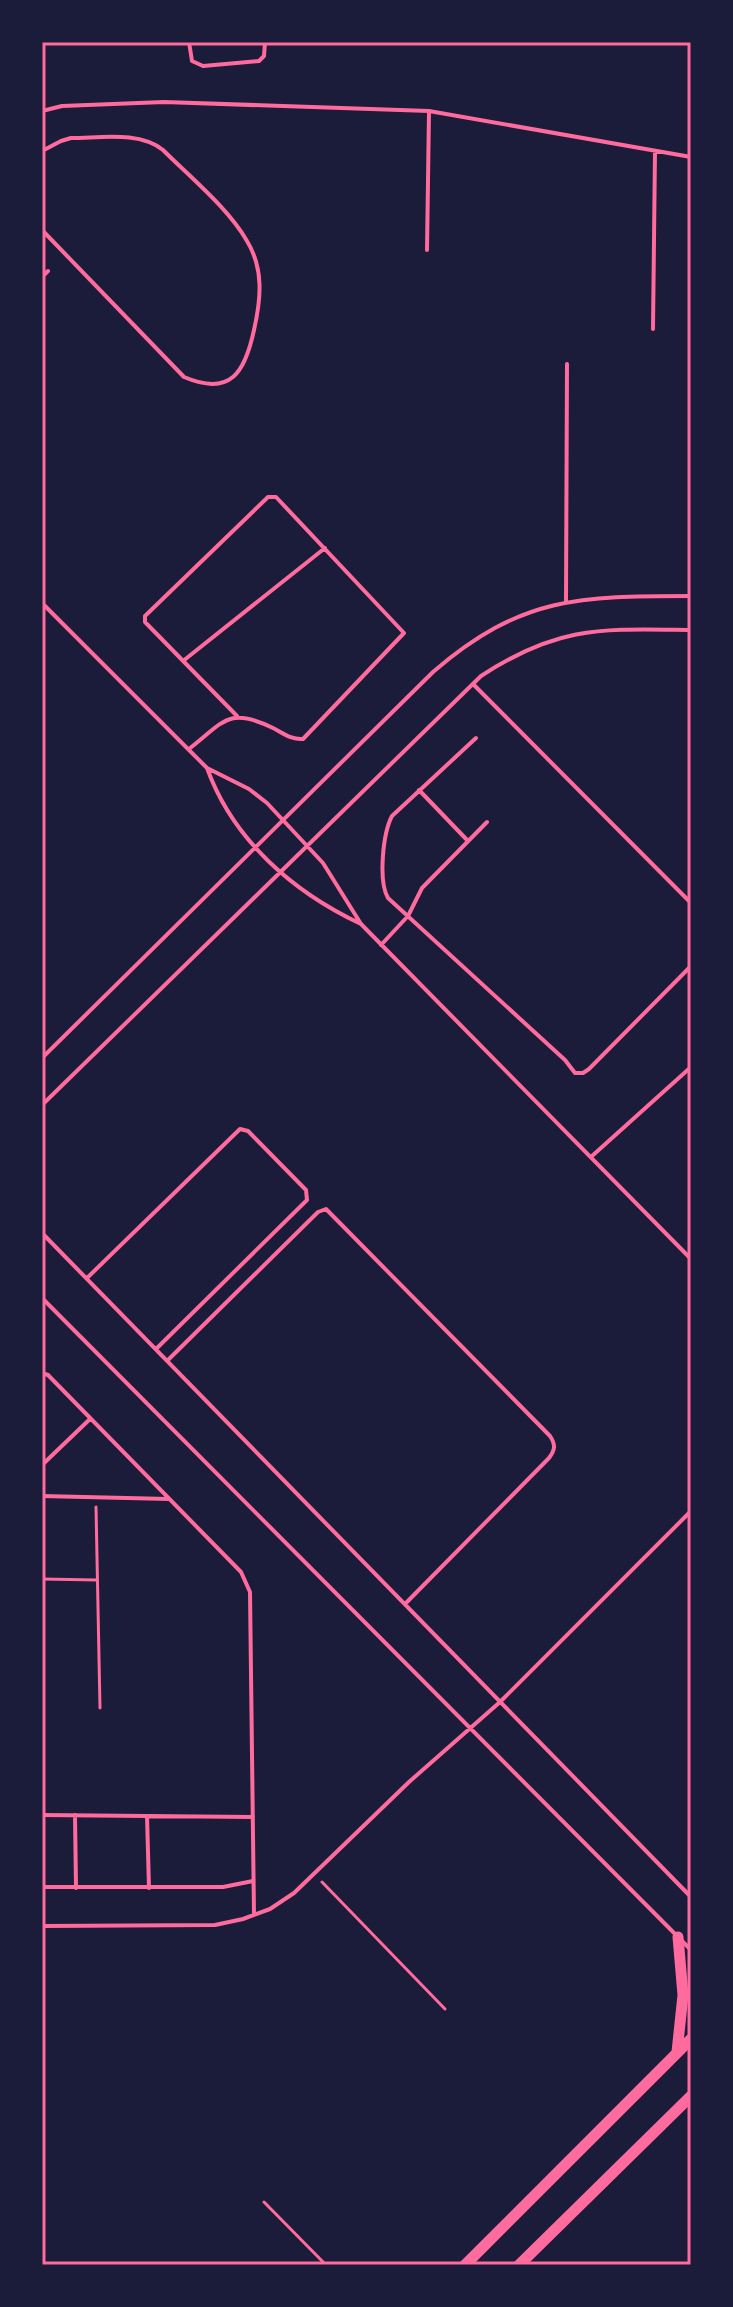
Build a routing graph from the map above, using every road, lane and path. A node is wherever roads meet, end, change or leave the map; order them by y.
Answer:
1 (189, 42) edge
2 (265, 42) edge
3 (42, 111) edge
4 (429, 111) junction
5 (42, 151) edge
6 (655, 151) junction
7 (691, 157) edge
8 (42, 230) edge
9 (427, 250) dead end
10 (48, 271) dead end
11 (42, 277) edge
12 (653, 329) dead end
13 (567, 364) dead end
14 (326, 548) junction
15 (691, 596) edge
16 (566, 601) junction
17 (42, 603) edge
18 (691, 630) edge
19 (183, 661) junction
20 (473, 684) junction
21 (237, 716) junction
22 (476, 738) dead end
23 (189, 749) junction
24 (207, 768) junction
25 (419, 790) junction
26 (282, 821) junction
27 (487, 822) dead end
28 (468, 841) junction
29 (307, 845) junction
30 (255, 846) junction
31 (280, 872) junction
32 (691, 903) edge
33 (408, 916) junction
34 (361, 924) junction
35 (381, 945) junction
36 (691, 966) edge
37 (42, 1058) edge
38 (691, 1067) edge
39 (42, 1105) edge
40 (591, 1157) junction
41 (42, 1233) edge
42 (691, 1259) edge
43 (87, 1278) junction
44 (42, 1298) edge
45 (156, 1349) junction
46 (167, 1360) junction
47 (42, 1373) edge
48 (90, 1419) junction
49 (42, 1465) edge
50 (42, 1496) edge
51 (95, 1497) junction
52 (169, 1499) junction
53 (691, 1511) edge
54 (42, 1579) edge
55 (97, 1580) junction
56 (405, 1604) junction
57 (500, 1702) junction
58 (100, 1708) dead end
59 (469, 1729) junction
60 (42, 1815) edge
61 (75, 1815) junction
62 (147, 1816) junction
63 (253, 1817) junction
64 (314, 1874) junction
65 (253, 1881) junction
66 (42, 1887) edge
67 (76, 1888) junction
68 (149, 1888) junction
69 (691, 1897) edge
70 (254, 1915) junction
71 (42, 1926) edge
72 (678, 1937) junction
73 (691, 1950) edge
74 (445, 2009) dead end
75 (691, 2039) edge
76 (677, 2053) junction
77 (691, 2096) edge
78 (264, 2202) dead end
79 (326, 2265) edge
80 (465, 2265) edge
81 (519, 2265) edge

1 - 2 lane
3 - 4 lane
4 - 6 lane
4 - 9 lane
5 - 8 lane
6 - 7 lane
6 - 12 lane
10 - 11 lane
13 - 16 lane
14 - 19 lane
14 - 19 lane
14 - 21 lane
15 - 16 lane
16 - 26 lane
17 - 23 lane
18 - 20 lane
19 - 21 lane
20 - 29 lane
20 - 32 lane
21 - 23 lane
22 - 25 lane
23 - 24 lane
24 - 26 lane
24 - 30 lane
25 - 28 lane
25 - 33 lane
26 - 29 lane
26 - 30 lane
27 - 28 lane
28 - 33 lane
29 - 31 lane
29 - 34 lane
30 - 31 lane
30 - 37 lane
31 - 34 lane
31 - 39 lane
33 - 35 lane
33 - 36 lane
34 - 35 lane
35 - 40 lane
38 - 40 lane
40 - 42 lane
41 - 43 lane
43 - 45 lane
43 - 45 lane
44 - 59 lane
45 - 46 lane
46 - 56 lane
46 - 56 lane
47 - 48 lane
48 - 49 lane
48 - 52 lane
50 - 51 lane
51 - 52 lane
51 - 55 path
52 - 63 lane
53 - 57 lane
54 - 55 path
55 - 58 path
56 - 57 lane
57 - 59 lane
57 - 69 lane
59 - 64 lane
59 - 72 lane
60 - 61 lane
61 - 62 lane
61 - 67 lane
62 - 63 lane
62 - 68 lane
63 - 65 lane
64 - 70 lane
64 - 74 path
65 - 68 lane
65 - 70 lane
66 - 67 lane
67 - 68 lane
70 - 71 lane
72 - 73 lane
72 - 76 street
75 - 76 street
76 - 80 street
77 - 81 street
78 - 79 path

